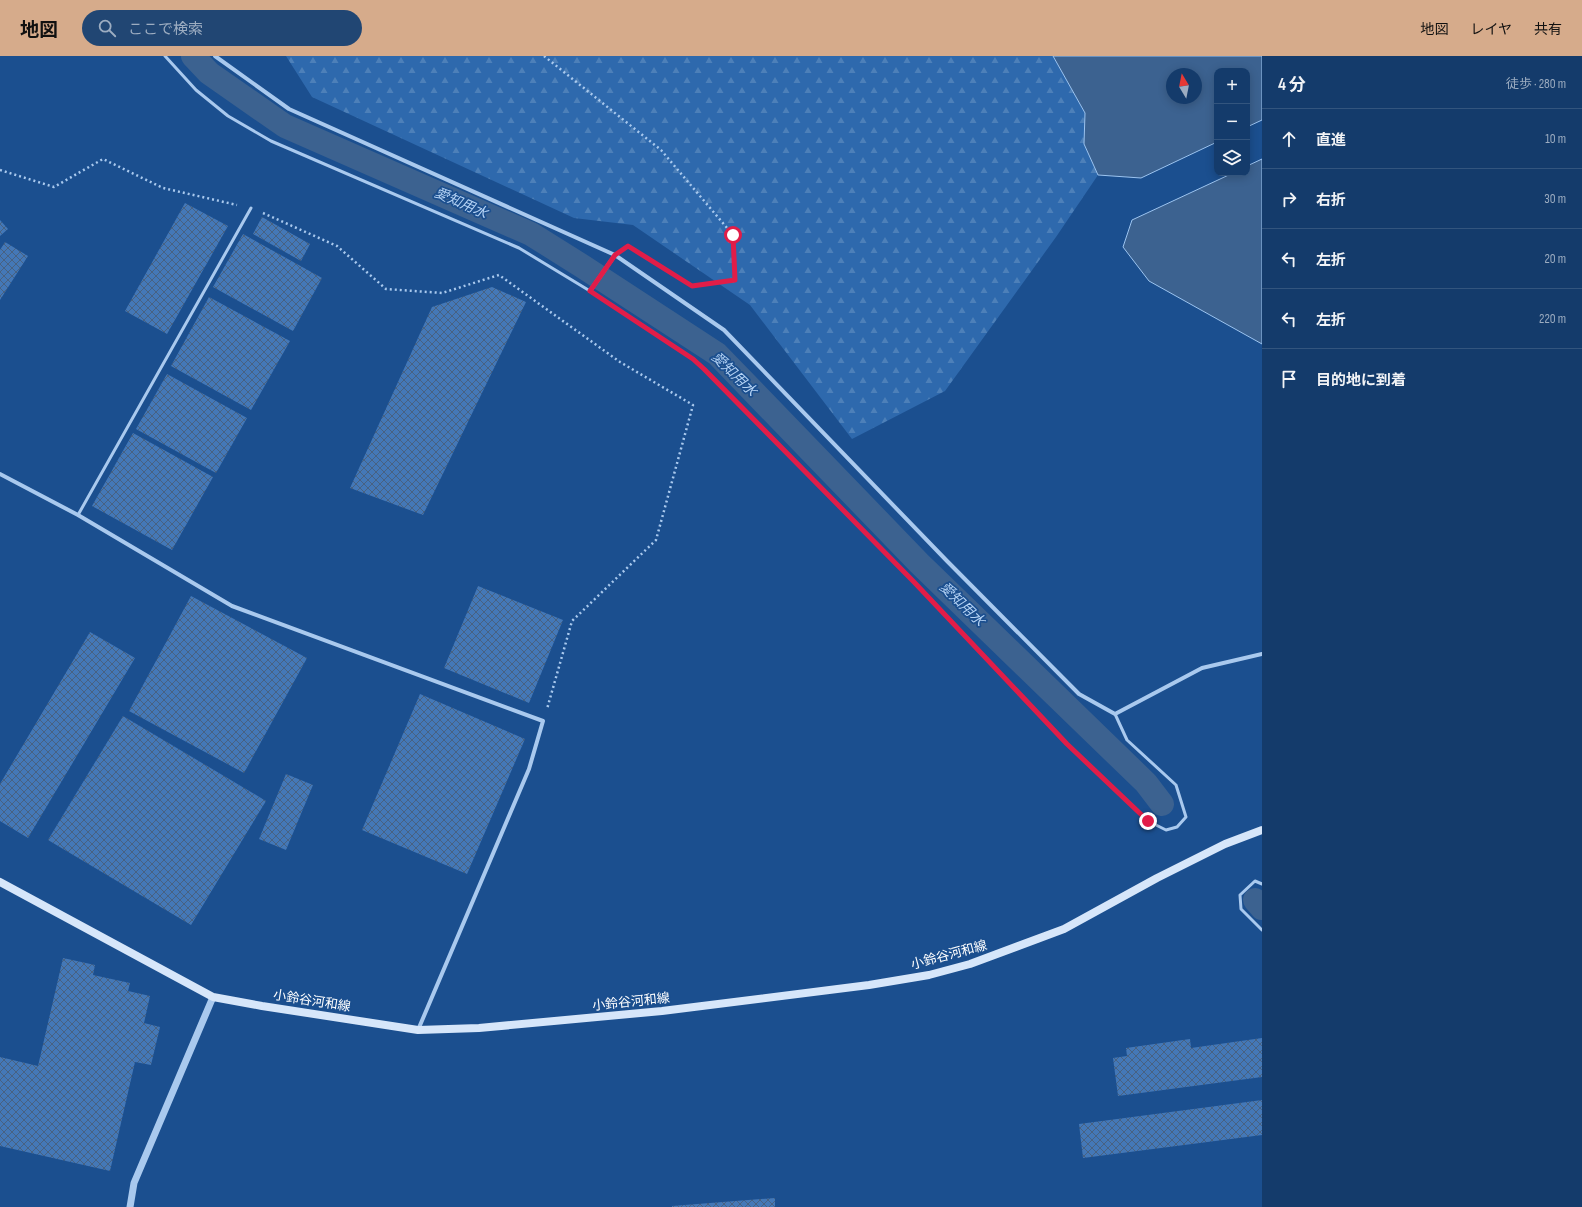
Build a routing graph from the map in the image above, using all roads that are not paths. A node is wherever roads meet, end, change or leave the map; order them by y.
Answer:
1 (165, 56) edge
2 (215, 56) edge
3 (251, 208) road end
4 (615, 255) junction
5 (590, 291) junction
6 (0, 474) edge
7 (78, 515) junction
8 (1262, 654) edge
9 (1115, 714) junction
10 (1262, 830) edge
11 (0, 882) edge
12 (1262, 884) edge
13 (1262, 930) edge
14 (213, 997) junction
15 (418, 1030) junction
16 (130, 1207) edge

1 - 5 lane
2 - 4 street
3 - 7 lane
4 - 5 street
4 - 9 street
5 - 9 lane
6 - 7 street
7 - 15 street
8 - 9 street
10 - 15 main road, 小鈴谷河和線
11 - 14 main road, 小鈴谷河和線
12 - 13 lane
14 - 15 main road, 小鈴谷河和線
14 - 16 street

